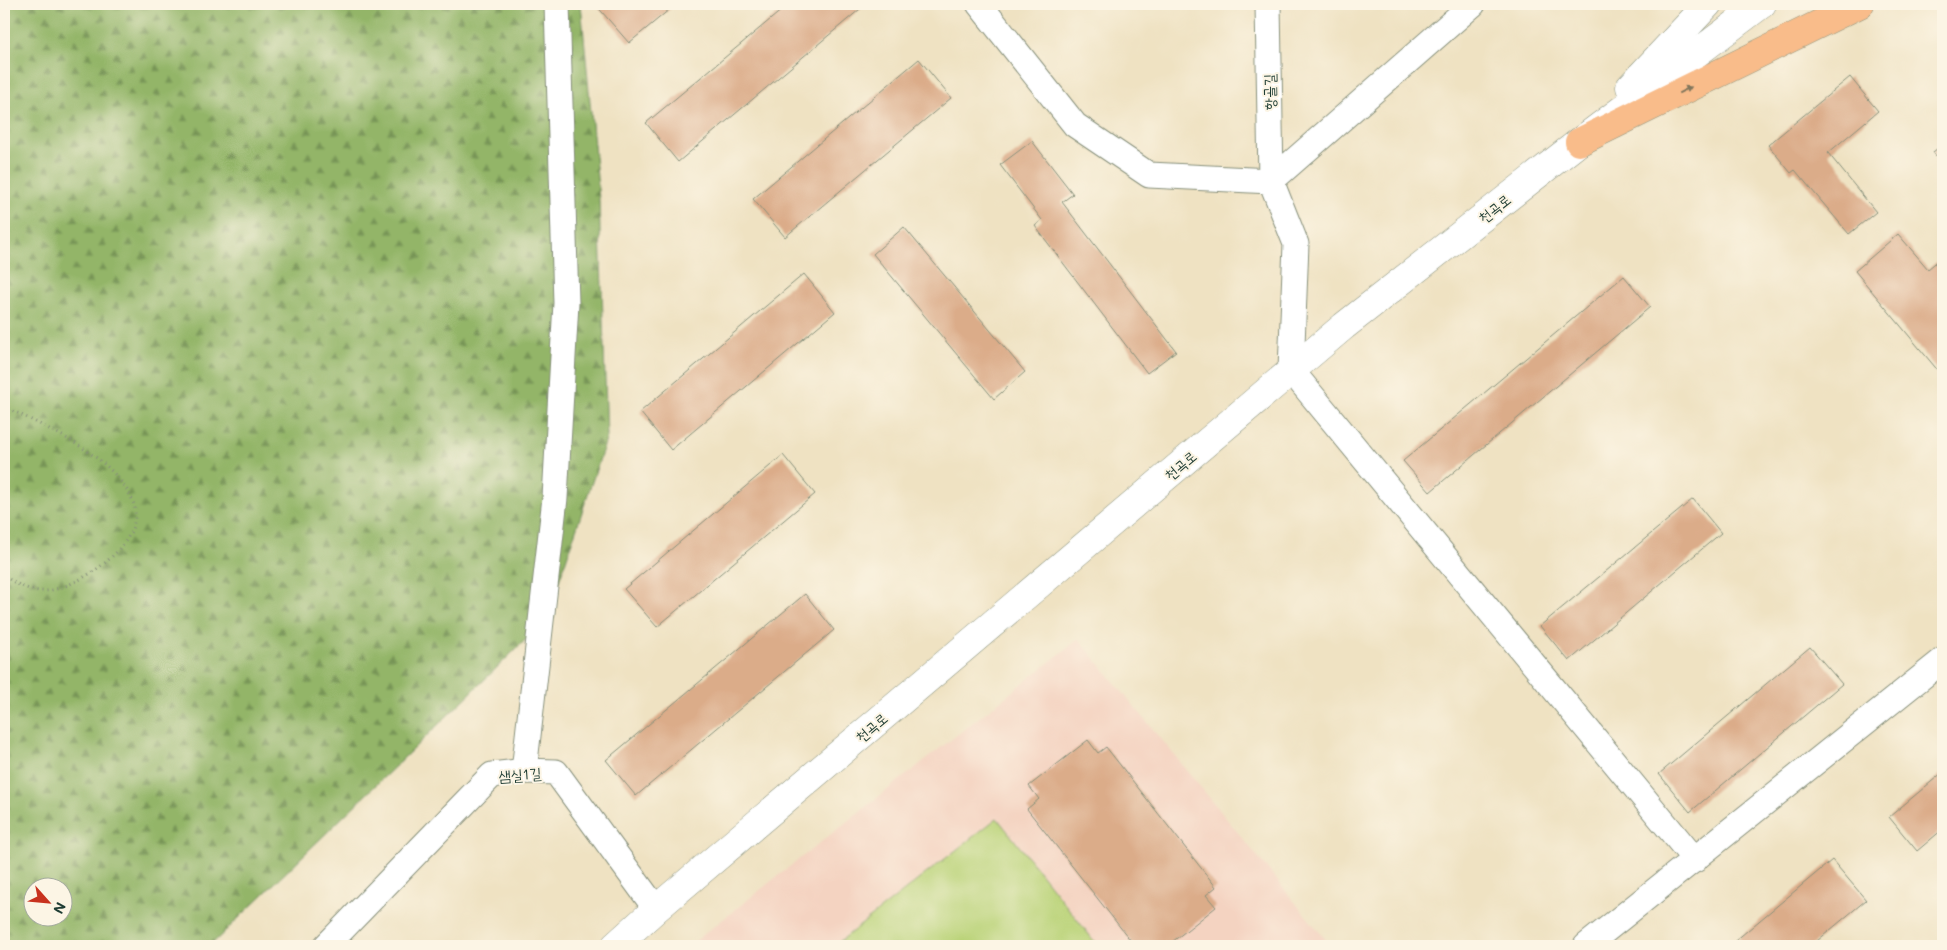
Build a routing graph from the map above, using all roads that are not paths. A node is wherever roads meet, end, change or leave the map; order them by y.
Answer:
1 (556, 4) edge
2 (979, 4) edge
3 (1268, 4) edge
4 (1473, 4) edge
5 (1708, 4) edge
6 (1762, 4) edge
7 (1860, 4) edge
8 (1578, 142) junction
9 (1271, 181) junction
10 (1291, 370) junction
11 (1943, 660) edge
12 (524, 771) junction
13 (1695, 860) junction
14 (656, 908) junction
15 (326, 946) edge
16 (615, 946) edge
17 (1586, 946) edge

1 - 12 street
2 - 9 street
3 - 9 street, 항골길
4 - 9 street
5 - 8 street
6 - 8 street, 천곡로
8 -> 7 main road
8 - 10 street, 천곡로
9 - 10 street
10 - 13 street
10 - 14 street, 천곡로
11 - 13 street
12 - 14 street, 샘실1길
12 - 15 street, 샘실1길
13 - 17 street
14 - 16 street, 천곡로

